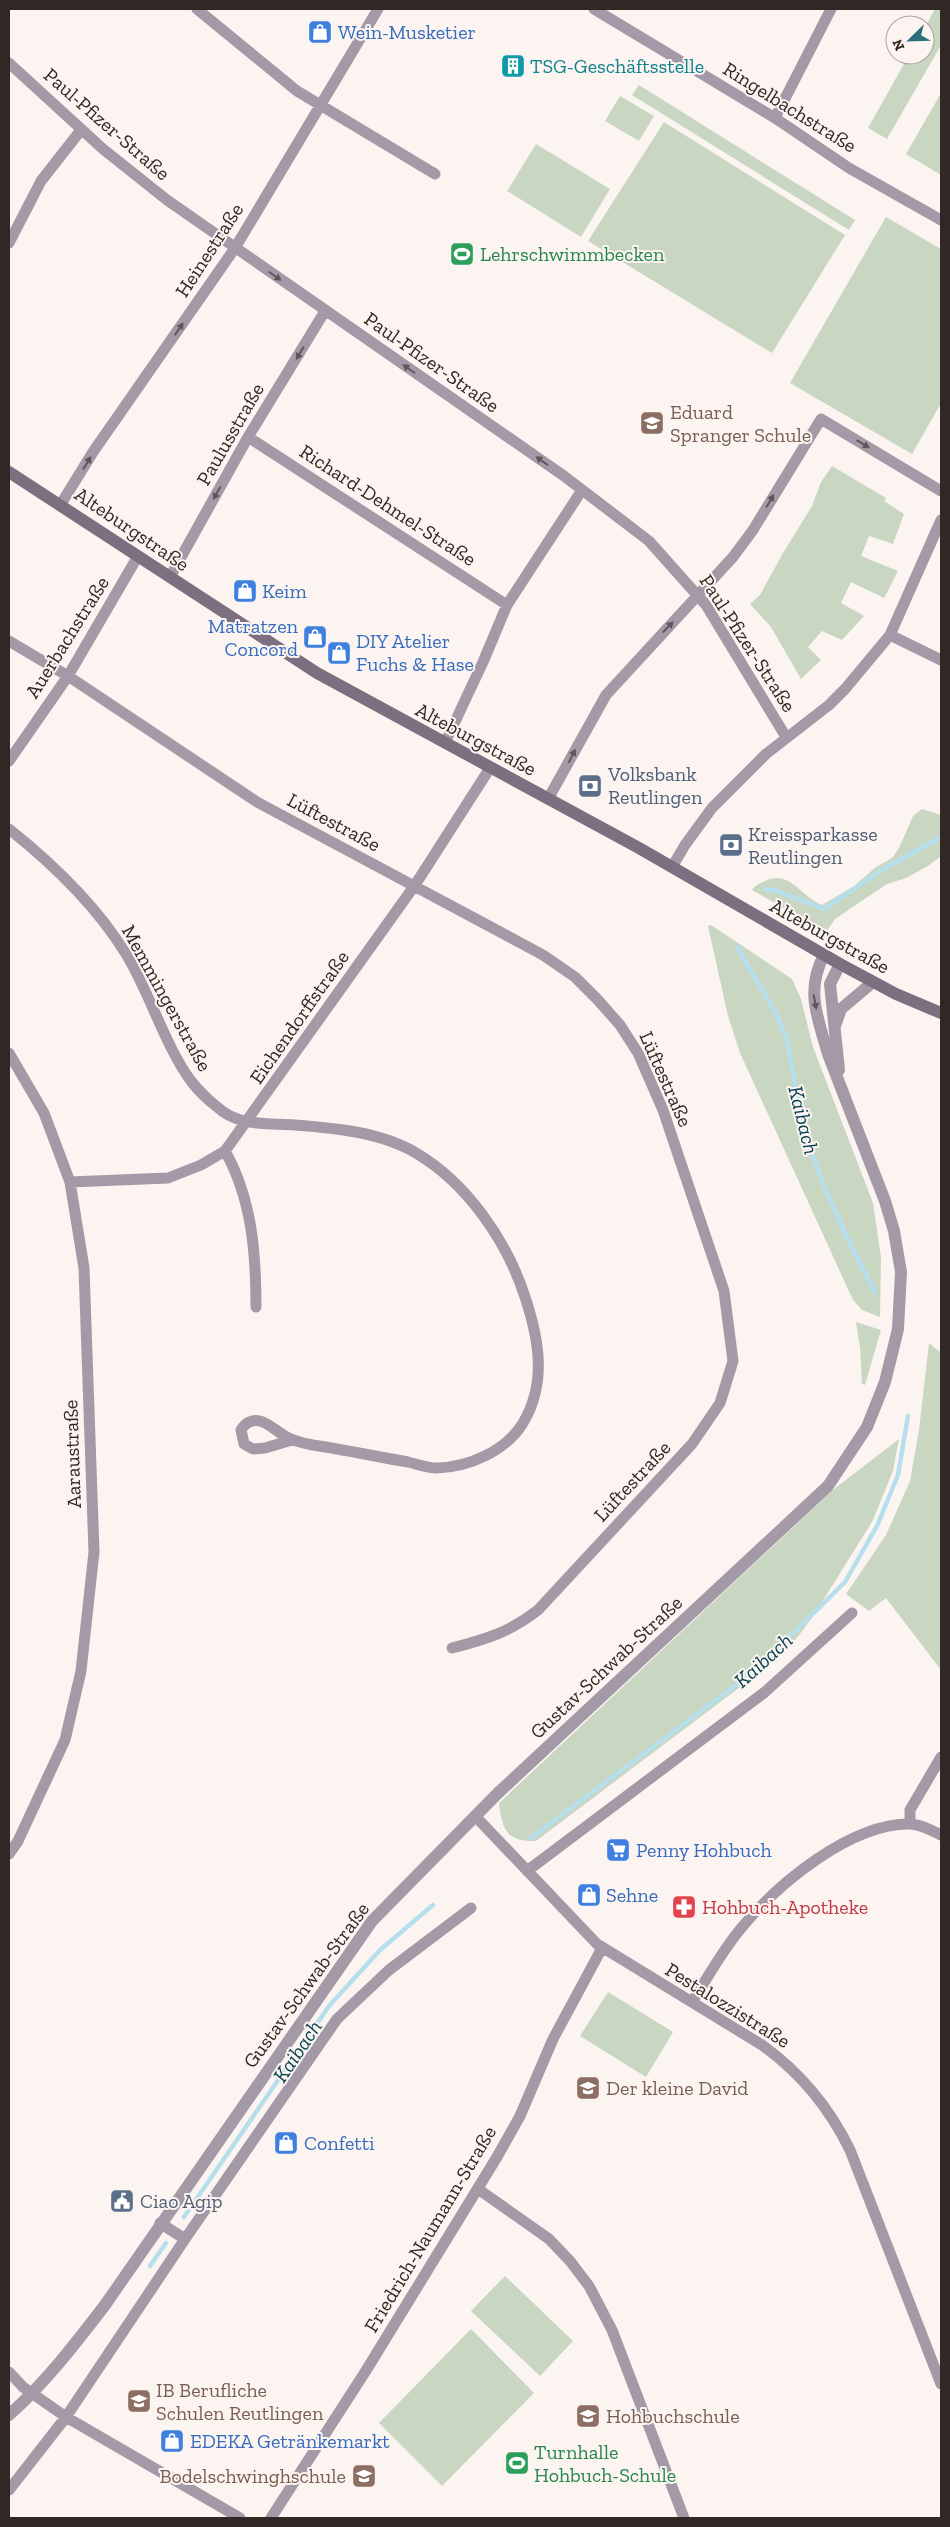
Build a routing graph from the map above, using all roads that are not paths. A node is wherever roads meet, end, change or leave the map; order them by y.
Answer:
1 (197, 9) edge
2 (378, 9) edge
3 (594, 9) edge
4 (831, 9) edge
5 (9, 63) edge
6 (319, 104) junction
7 (775, 118) junction
8 (81, 130) junction
9 (435, 174) dead end
10 (941, 220) edge
11 (9, 243) edge
12 (235, 248) junction
13 (325, 311) junction
14 (248, 437) junction
15 (9, 472) edge
16 (582, 490) junction
17 (941, 491) edge
18 (61, 504) junction
19 (941, 520) edge
20 (138, 556) junction
21 (170, 577) junction
22 (699, 596) junction
23 (507, 605) junction
24 (890, 634) junction
25 (9, 641) edge
26 (941, 660) edge
27 (68, 676) junction
28 (786, 737) junction
29 (445, 743) junction
30 (9, 762) edge
31 (490, 768) junction
32 (548, 799) junction
33 (9, 828) edge
34 (672, 867) junction
35 (415, 885) junction
36 (824, 956) junction
37 (840, 964) junction
38 (873, 982) junction
39 (941, 1013) edge
40 (834, 1028) junction
41 (9, 1053) edge
42 (841, 1084) junction
43 (246, 1123) junction
44 (225, 1152) junction
45 (70, 1182) junction
46 (256, 1307) dead end
47 (292, 1440) dead end
48 (852, 1613) dead end
49 (452, 1648) dead end
50 (941, 1756) edge
51 (476, 1816) junction
52 (910, 1824) junction
53 (941, 1834) edge
54 (9, 1854) edge
55 (527, 1870) junction
56 (471, 1908) dead end
57 (602, 1948) junction
58 (692, 2002) junction
59 (478, 2189) junction
60 (160, 2223) junction
61 (185, 2239) junction
62 (9, 2372) edge
63 (941, 2384) edge
64 (34, 2393) junction
65 (9, 2415) edge
66 (66, 2417) junction
67 (9, 2490) edge
68 (240, 2518) edge
69 (271, 2518) edge
70 (684, 2518) edge

1 - 6 street
2 - 6 street, Heinestraße
3 - 7 street, Ringelbachstraße
4 - 7 street
5 - 8 street, Paul-Pfizer-Straße
6 - 9 street
6 - 12 street, Heinestraße
7 - 10 street, Ringelbachstraße
8 - 11 street
8 - 12 street, Paul-Pfizer-Straße
12 -> 13 street, Paul-Pfizer-Straße
18 -> 12 street, Heinestraße
13 -> 14 street, Paulusstraße
16 -> 13 street, Paul-Pfizer-Straße
14 -> 21 street, Paulusstraße
14 - 23 street, Richard-Dehmel-Straße
15 - 18 main road, Alteburgstraße
16 - 22 street, Paul-Pfizer-Straße
16 - 23 street
22 -> 17 street
18 - 20 main road, Alteburgstraße
19 - 24 street
20 - 21 main road, Alteburgstraße
20 - 27 street, Auerbachstraße
21 - 29 main road, Alteburgstraße
22 - 28 street, Paul-Pfizer-Straße
32 -> 22 street
23 - 29 street
24 - 26 street
24 - 28 street
25 - 27 street, Lüftestraße
27 - 30 street, Auerbachstraße
27 - 35 street, Lüftestraße
28 - 34 street
29 - 31 main road, Alteburgstraße
31 - 32 main road, Alteburgstraße
31 - 35 street, Eichendorffstraße
32 - 34 main road, Alteburgstraße
33 - 43 street, Memmingerstraße
34 - 36 main road, Alteburgstraße
35 - 43 street, Eichendorffstraße
35 - 49 street, Lüftestraße
36 - 37 main road, Alteburgstraße
36 -> 42 street, Gustav-Schwab-Straße
37 - 38 main road, Alteburgstraße
37 - 40 street, Gustav-Schwab-Straße
38 - 39 main road, Alteburgstraße
38 - 40 street
40 - 42 street, Gustav-Schwab-Straße
41 - 45 street, Aaraustraße
42 - 51 street, Gustav-Schwab-Straße
43 - 44 street, Eichendorffstraße
43 - 47 street, Memmingerstraße
44 - 45 street, Eichendorffstraße
44 - 46 street
45 - 54 street, Aaraustraße
48 - 55 street
50 - 52 street
51 - 55 street, Pestalozzistraße
51 - 60 street, Gustav-Schwab-Straße
52 - 53 street
52 - 58 street
55 - 57 street, Pestalozzistraße
56 - 61 street
57 - 58 street, Pestalozzistraße
57 - 59 street, Friedrich-Naumann-Straße
58 - 63 street, Pestalozzistraße
59 - 69 street, Friedrich-Naumann-Straße
59 - 70 street
60 - 61 street
60 - 64 street, Gustav-Schwab-Straße
61 - 66 street
62 - 64 street
64 - 65 street, Gustav-Schwab-Straße
64 - 66 street
66 - 67 street
66 - 68 street

